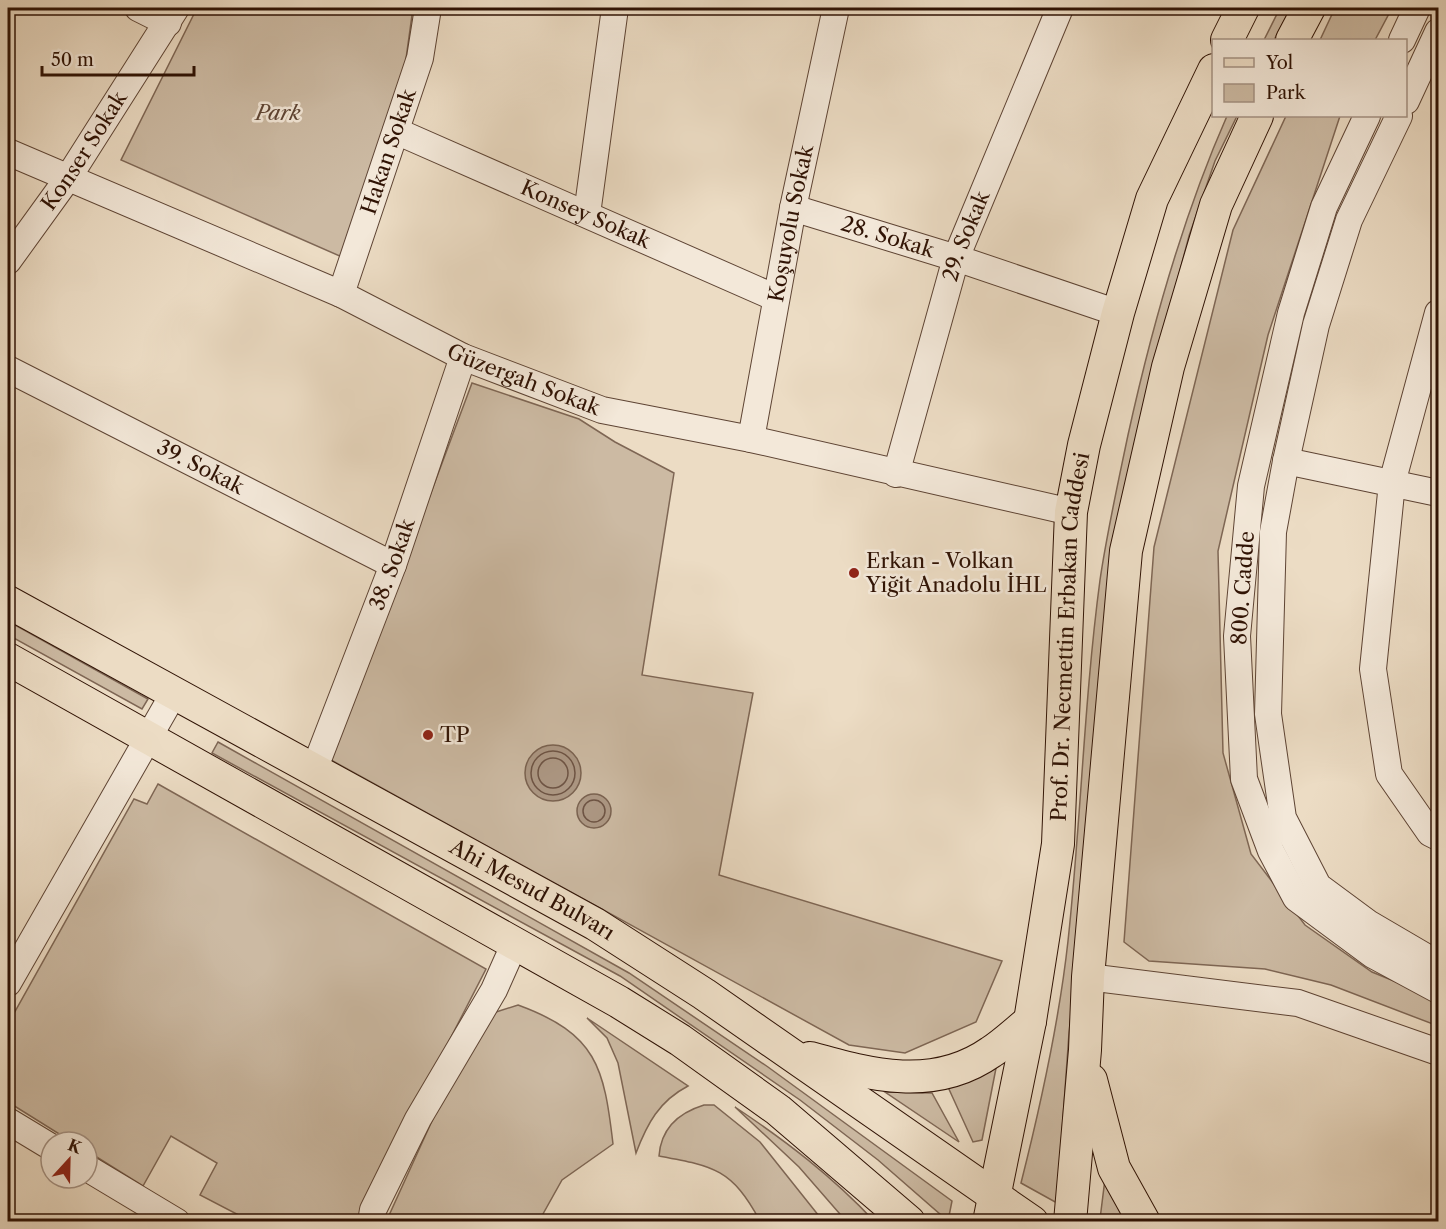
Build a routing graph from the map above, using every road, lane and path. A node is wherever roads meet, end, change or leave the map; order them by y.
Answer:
1 (138, 8) edge
2 (428, 8) edge
3 (615, 8) edge
4 (836, 8) edge
5 (1060, 8) edge
6 (1243, 8) edge
7 (1309, 8) edge
8 (1417, 8) edge
9 (172, 15) edge
10 (1438, 32) edge
11 (1228, 39) edge
12 (1293, 39) edge
13 (1402, 39) edge
14 (1212, 74) edge
15 (1407, 99) edge
16 (1257, 117) edge
17 (1367, 117) edge
18 (1399, 117) edge
19 (396, 131) junction
20 (8, 152) edge
21 (68, 178) junction
22 (793, 208) junction
23 (587, 214) junction
24 (956, 258) junction
25 (8, 261) edge
26 (341, 294) junction
27 (776, 298) junction
28 (1118, 313) junction
29 (1438, 314) edge
30 (463, 357) junction
31 (8, 369) edge
32 (751, 439) junction
33 (1286, 461) junction
34 (896, 474) junction
35 (1392, 483) junction
36 (1438, 493) edge
37 (1071, 512) junction
38 (393, 565) junction
39 (8, 602) edge
40 (8, 659) edge
41 (174, 693) junction
42 (150, 738) junction
43 (314, 770) junction
44 (1438, 837) edge
45 (514, 945) junction
46 (1438, 964) edge
47 (1088, 977) junction
48 (8, 983) edge
49 (1438, 990) edge
50 (1030, 1021) junction
51 (1084, 1050) junction
52 (786, 1052) junction
53 (1438, 1052) edge
54 (8, 1121) edge
55 (39, 1140) edge
56 (99, 1175) edge
57 (992, 1210) edge
58 (177, 1221) edge
59 (371, 1221) edge
60 (909, 1221) edge
61 (1032, 1221) edge
62 (1070, 1221) edge
63 (1144, 1221) edge

1 - 9 street
2 - 19 street, Hakan Sokak
3 - 23 street
4 - 22 street, Koşuyolu Sokak
5 - 24 street, 29. Sokak
6 - 11 main road
7 - 12 main road
8 - 13 street
9 - 21 street, Konser Sokak
10 - 15 street
14 - 28 main road, Prof. Dr. Necmettin Erbakan Caddesi
16 - 47 main road, Prof. Dr. Necmettin Erbakan Caddesi
17 - 49 street, 800. Cadde
18 - 33 street, 800. Cadde
19 - 23 street, Konsey Sokak
19 - 26 street, Hakan Sokak
20 - 21 street, Güzergah Sokak
21 - 25 street, Konser Sokak
21 - 26 street, Güzergah Sokak
22 - 24 street, 28. Sokak
22 - 27 street, Koşuyolu Sokak
23 - 27 street, Konsey Sokak
24 - 28 street, 28. Sokak
24 - 34 street, 29. Sokak
26 - 30 street, Güzergah Sokak
27 - 32 street, Koşuyolu Sokak
28 - 37 main road, Prof. Dr. Necmettin Erbakan Caddesi
29 - 35 street
30 - 32 street, Güzergah Sokak
30 - 38 street, 38. Sokak
31 - 38 street, 39. Sokak
32 - 34 street, Güzergah Sokak
33 - 35 street
33 - 46 street, 800. Cadde
34 - 37 street, Güzergah Sokak
35 - 36 street
35 - 44 street
37 - 50 main road, Prof. Dr. Necmettin Erbakan Caddesi
38 - 43 street, 38. Sokak
39 - 41 main road, Ahi Mesud Bulvarı
40 - 42 main road
41 - 42 street
41 - 43 main road, Ahi Mesud Bulvarı
42 - 45 main road
42 - 48 street
43 - 52 main road, Ahi Mesud Bulvarı
45 - 59 street
45 - 60 main road
47 - 51 main road, Prof. Dr. Necmettin Erbakan Caddesi
47 - 53 street
50 - 52 main road
50 - 57 main road, Prof. Dr. Necmettin Erbakan Caddesi
51 - 62 main road, Prof. Dr. Necmettin Erbakan Caddesi
51 - 63 main road
52 - 57 main road, Ahi Mesud Bulvarı
54 - 55 street
56 - 58 street
57 - 61 main road, Ahi Mesud Bulvarı

